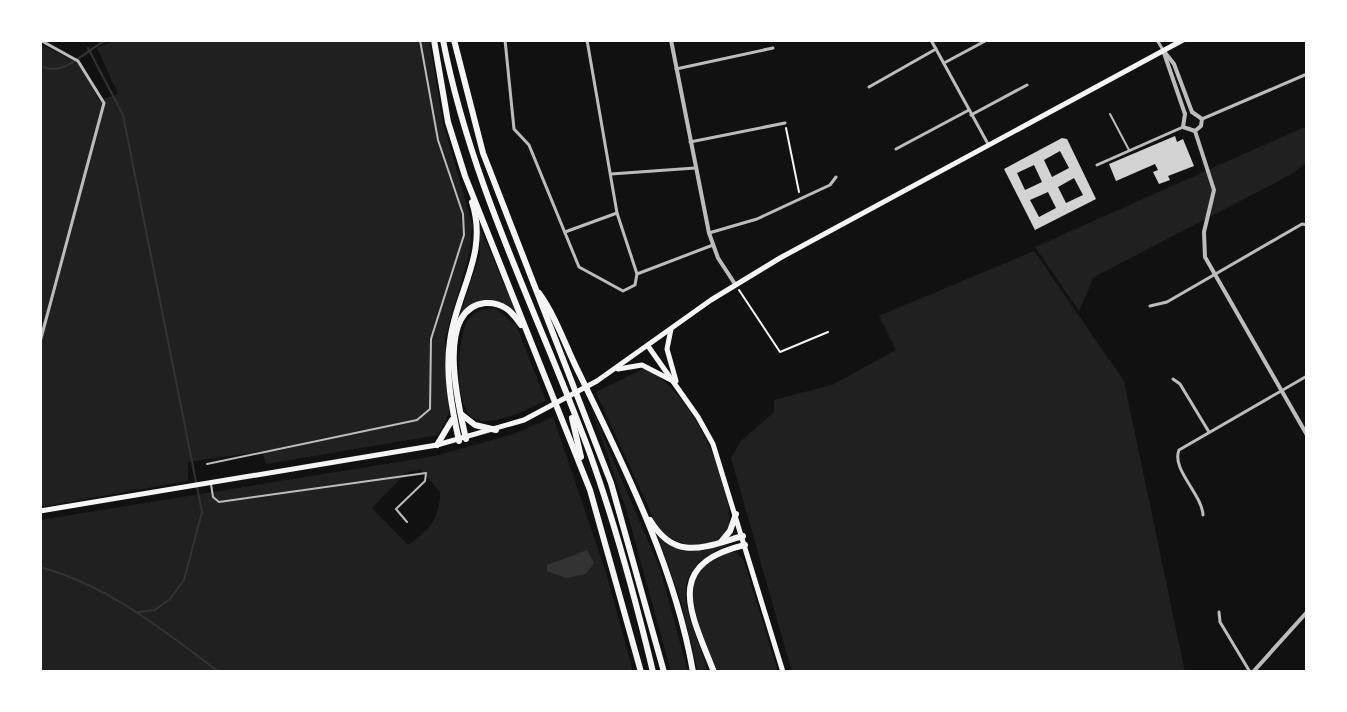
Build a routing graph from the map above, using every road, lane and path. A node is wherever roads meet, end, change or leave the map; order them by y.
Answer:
1 (40, 40) edge
2 (420, 40) edge
3 (434, 40) edge
4 (443, 40) edge
5 (454, 40) edge
6 (505, 40) edge
7 (587, 40) edge
8 (671, 40) edge
9 (931, 40) edge
10 (987, 40) edge
11 (1157, 40) edge
12 (1183, 40) edge
13 (773, 48) dead end
14 (936, 49) junction
15 (1163, 50) junction
16 (944, 63) junction
17 (676, 69) junction
18 (1307, 74) edge
19 (1027, 85) dead end
20 (869, 87) dead end
21 (970, 112) junction
22 (1192, 112) junction
23 (1110, 114) dead end
24 (1185, 114) junction
25 (1202, 119) junction
26 (785, 123) joint
27 (1183, 127) junction
28 (1195, 131) junction
29 (690, 142) junction
30 (988, 144) junction
31 (896, 149) dead end
32 (1129, 151) junction
33 (1097, 165) dead end
34 (695, 168) junction
35 (611, 174) junction
36 (465, 176) junction
37 (836, 177) dead end
38 (801, 199) junction
39 (617, 213) junction
40 (1307, 225) edge
41 (565, 232) junction
42 (709, 233) junction
43 (713, 245) junction
44 (637, 274) junction
45 (1214, 276) junction
46 (735, 284) junction
47 (535, 287) junction
48 (1150, 306) dead end
49 (672, 329) junction
50 (828, 332) dead end
51 (40, 342) edge
52 (648, 346) junction
53 (533, 347) junction
54 (613, 370) junction
55 (1307, 376) edge
56 (1173, 379) dead end
57 (677, 386) junction
58 (1281, 391) junction
59 (566, 395) junction
60 (457, 415) junction
61 (496, 430) junction
62 (1209, 432) junction
63 (1307, 435) edge
64 (462, 440) junction
65 (437, 445) junction
66 (207, 464) dead end
67 (584, 474) junction
68 (208, 483) junction
69 (638, 500) junction
70 (40, 511) edge
71 (736, 514) junction
72 (1203, 515) dead end
73 (407, 522) dead end
74 (743, 536) junction
75 (719, 543) junction
76 (745, 545) junction
77 (1219, 612) dead end
78 (1307, 612) edge
79 (641, 672) edge
80 (653, 672) edge
81 (664, 672) edge
82 (693, 672) edge
83 (712, 672) edge
84 (783, 672) edge
85 (1251, 672) edge

1 - 51 street
2 - 66 lane
3 - 36 highway
4 - 59 highway
5 - 47 highway
6 - 41 street
7 - 35 street
8 - 17 street
9 - 14 street
10 - 16 street
11 - 15 street
12 - 15 main road
13 - 17 street
14 - 16 street
14 - 20 street
15 - 22 street
15 - 24 street
15 - 30 main road
16 - 21 street
17 - 29 street
18 - 25 street
19 - 21 street
21 - 30 street
21 - 31 street
22 - 24 street
22 - 25 street
23 - 32 lane
24 - 27 street
25 - 28 street
26 - 29 street
26 - 38 path
27 - 28 street
27 - 32 street
28 - 45 street
29 - 34 street
30 - 46 main road
32 - 33 street
34 - 35 street
34 - 42 street
35 - 39 street
36 - 53 highway
36 - 60 highway
37 - 38 street
38 - 42 street
39 - 41 street
39 - 44 street
40 - 45 street
41 - 44 street
42 - 43 street
43 - 44 street
43 - 46 street
45 - 48 street
45 - 58 street
46 - 49 main road
46 - 50 path
47 - 69 highway
47 - 81 highway
49 - 52 main road
49 - 57 main road
52 - 54 main road
52 - 57 main road
53 - 60 highway
53 - 67 highway
54 - 57 main road
54 - 61 main road
55 - 58 street
56 - 62 street
57 - 71 main road
58 - 62 street
58 - 63 street
59 - 67 highway
59 - 80 highway
60 - 61 highway
60 - 64 highway
60 - 65 highway
61 - 64 main road
62 - 72 street
64 - 65 main road
65 - 68 main road
67 - 79 highway
68 - 70 main road
68 - 73 lane
69 - 75 highway
69 - 82 highway
71 - 74 main road
71 - 75 highway
74 - 75 highway
74 - 76 main road
76 - 83 highway
76 - 84 main road
77 - 85 street
78 - 85 street

